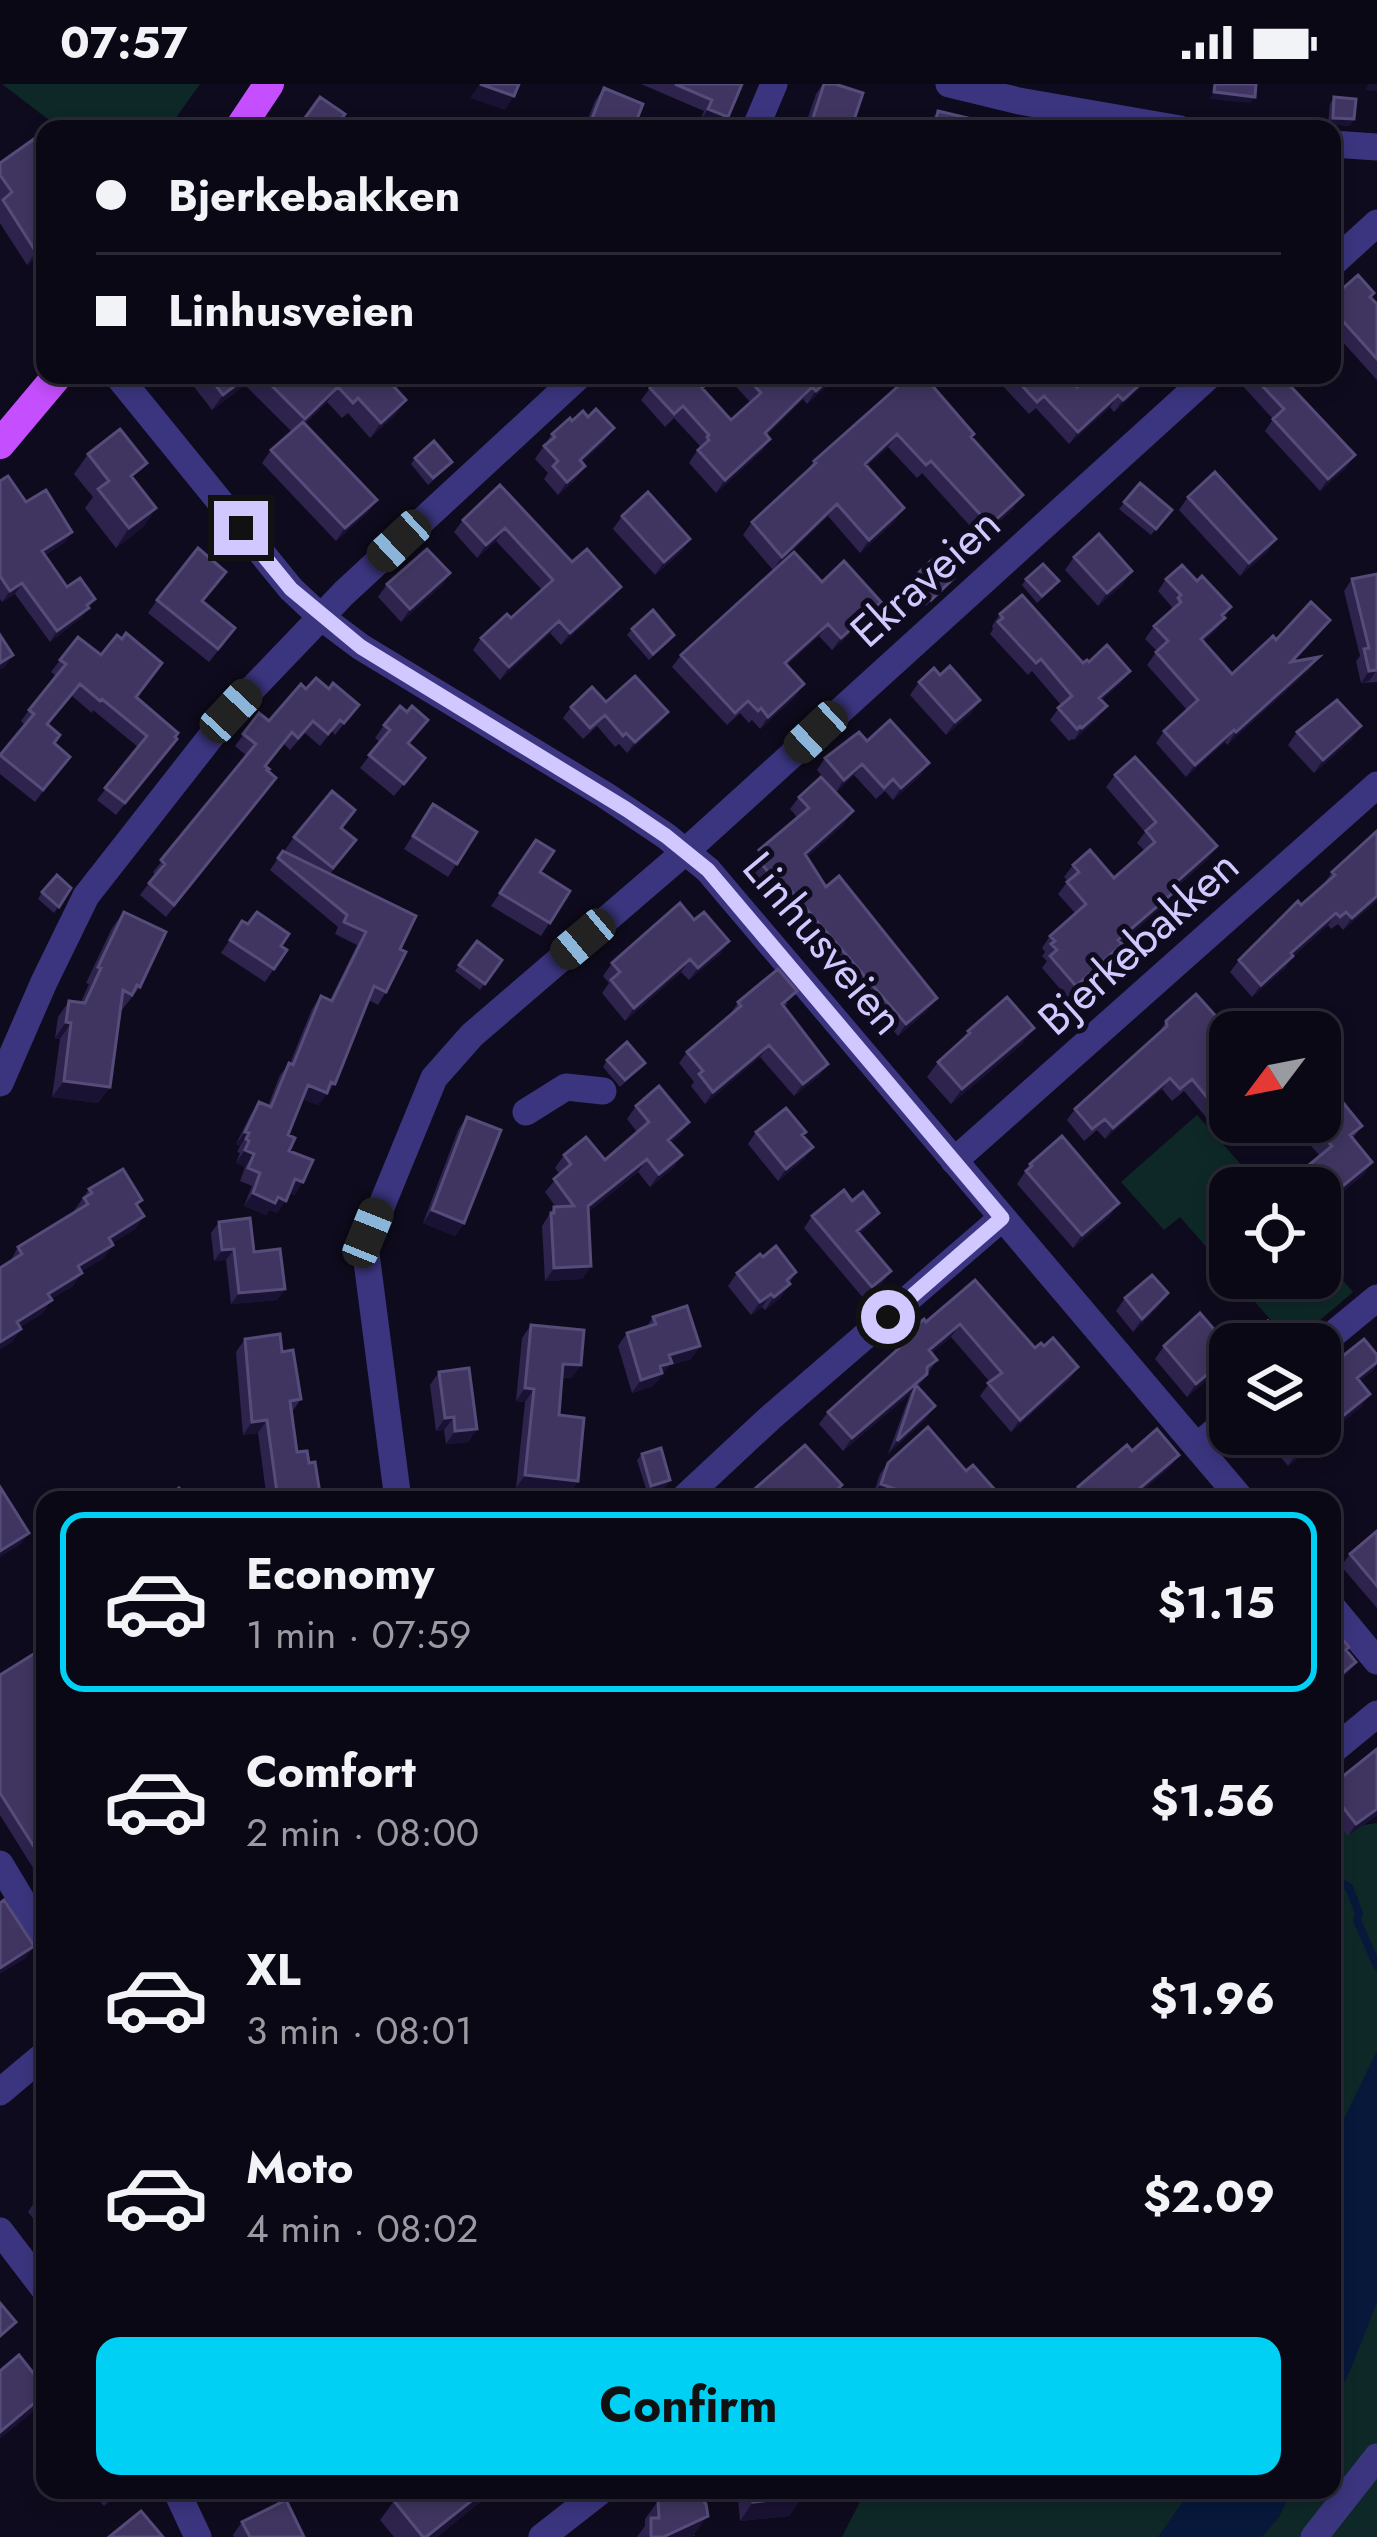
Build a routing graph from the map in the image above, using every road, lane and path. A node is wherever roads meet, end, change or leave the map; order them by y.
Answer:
1 (269, 84) edge
2 (774, 84) edge
3 (949, 84) edge
4 (244, 120) edge
5 (758, 120) edge
6 (1128, 120) edge
7 (1341, 144) edge
8 (1377, 147) edge
9 (1377, 223) edge
10 (1341, 256) edge
11 (50, 384) edge
12 (124, 384) edge
13 (570, 384) edge
14 (1200, 384) edge
15 (0, 444) edge
16 (321, 616) junction
17 (1377, 785) edge
18 (686, 851) junction
19 (0, 1083) edge
20 (603, 1091) dead end
21 (526, 1112) dead end
22 (955, 1161) junction
23 (1002, 1218) junction
24 (1377, 1298) edge
25 (1341, 1328) edge
26 (1209, 1437) edge
27 (1197, 1447) junction
28 (397, 1491) edge
29 (692, 1491) edge
30 (1234, 1491) edge
31 (1341, 1618) edge
32 (1377, 1660) edge
33 (1377, 1714) edge
34 (1341, 1744) edge
35 (0, 1864) edge
36 (36, 1924) edge
37 (36, 2062) edge
38 (0, 2092) edge
39 (0, 2231) edge
40 (36, 2278) edge
41 (1377, 2457) edge
42 (180, 2499) edge
43 (591, 2499) edge
44 (198, 2537) edge
45 (542, 2537) edge
46 (1314, 2537) edge

1 - 4 main road
2 - 5 street
3 - 6 street
7 - 8 street
9 - 10 street
11 - 15 main road
12 - 16 street, Linhusveien
13 - 16 street
14 - 18 street, Ekraveien
16 - 18 street, Linhusveien
16 - 19 street
17 - 22 street, Bjerkebakken
18 - 22 street, Linhusveien
18 - 28 street, Ekraveien
20 - 21 street
22 - 23 street, Linhusveien
23 - 27 street, Linhusveien
23 - 29 street
24 - 25 street
26 - 27 street
27 - 30 street, Linhusveien
31 - 32 street
33 - 34 street
35 - 36 street
37 - 38 street
39 - 40 street
41 - 46 street
42 - 44 street
43 - 45 street

